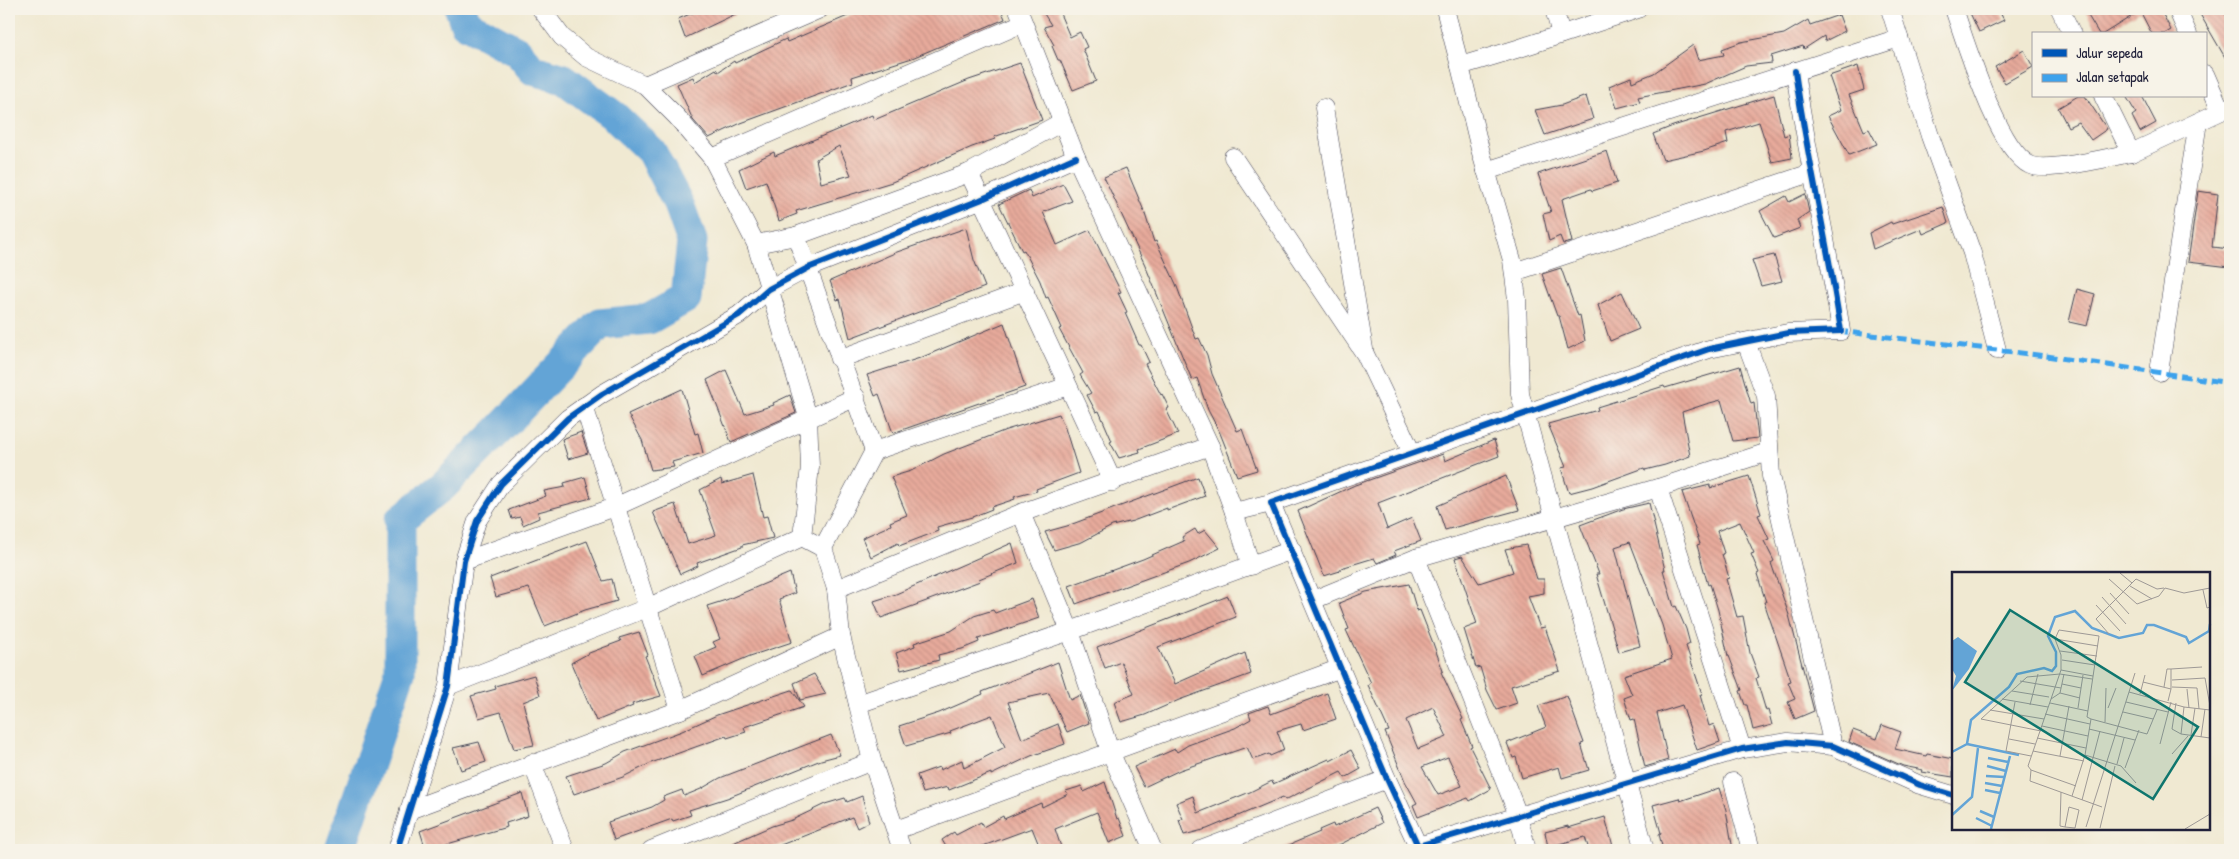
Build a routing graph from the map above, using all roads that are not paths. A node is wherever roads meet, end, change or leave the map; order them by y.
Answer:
1 (820, 9) edge
2 (1446, 9) edge
3 (1554, 9) edge
4 (1638, 9) edge
5 (1890, 9) edge
6 (1954, 9) edge
7 (2060, 9) edge
8 (2177, 9) edge
9 (544, 10) edge
10 (1021, 16) edge
11 (2071, 32) edge
12 (2187, 32) edge
13 (1561, 34) junction
14 (1900, 38) junction
15 (1460, 66) junction
16 (1795, 71) junction
17 (2206, 76) edge
18 (645, 85) junction
19 (2104, 98) edge
20 (1324, 108) dead end
21 (2226, 109) edge
22 (1062, 122) junction
23 (2198, 122) junction
24 (2132, 153) junction
25 (1076, 157) junction
26 (1233, 157) dead end
27 (712, 158) junction
28 (969, 172) junction
29 (1486, 172) junction
30 (1812, 173) junction
31 (980, 200) junction
32 (796, 236) junction
33 (756, 244) junction
34 (808, 268) junction
35 (1514, 272) junction
36 (769, 289) junction
37 (1025, 291) junction
38 (1746, 342) junction
39 (1997, 350) dead end
40 (1365, 354) junction
41 (839, 359) junction
42 (2159, 372) dead end
43 (1068, 386) junction
44 (856, 397) junction
45 (584, 406) junction
46 (1526, 413) junction
47 (808, 418) junction
48 (1210, 446) junction
49 (874, 451) junction
50 (1768, 452) junction
51 (1412, 453) junction
52 (1113, 482) junction
53 (1658, 488) junction
54 (1271, 503) junction
55 (615, 507) junction
56 (1234, 512) junction
57 (1022, 513) junction
58 (1555, 519) junction
59 (802, 537) junction
60 (823, 548) junction
61 (1292, 550) junction
62 (1416, 558) junction
63 (464, 561) junction
64 (1251, 566) junction
65 (836, 589) junction
66 (1313, 600) junction
67 (647, 608) junction
68 (1070, 631) junction
69 (841, 636) junction
70 (1340, 668) junction
71 (448, 686) junction
72 (858, 704) junction
73 (680, 710) junction
74 (1833, 746) junction
75 (1742, 749) junction
76 (1110, 751) junction
77 (872, 761) junction
78 (532, 764) junction
79 (1387, 779) junction
80 (1628, 782) junction
81 (1733, 782) dead end
82 (1952, 795) edge
83 (409, 810) junction
84 (1518, 814) junction
85 (896, 830) junction
86 (1419, 848) edge
87 (397, 850) edge
88 (565, 850) edge
89 (651, 850) edge
90 (902, 850) edge
91 (1153, 850) edge
92 (1201, 850) edge
93 (1527, 850) edge
94 (1645, 850) edge
95 (1751, 850) edge

1 - 18 street
2 - 15 street
3 - 13 street
4 - 13 street
5 - 14 street
6 - 24 street
7 - 11 street
8 - 12 street
9 - 18 street
10 - 22 street
10 - 27 street
13 - 15 street
14 - 16 street
14 - 39 street
15 - 29 street
16 - 29 street
16 - 30 street
17 - 21 street
18 - 27 street
19 - 24 street
20 - 40 street
21 - 23 street
22 - 25 street
22 - 28 street
23 - 24 street
23 - 42 street
25 - 31 street
25 - 48 street
26 - 40 street
27 - 33 street
28 - 31 street
28 - 32 street
29 - 35 street
30 - 35 street
30 - 38 street
31 - 34 street
31 - 37 street
32 - 33 street
32 - 34 street
33 - 36 street
34 - 36 street
34 - 41 street
35 - 46 street
36 - 45 street
36 - 47 street
37 - 41 street
37 - 43 street
38 - 46 street
38 - 50 street
40 - 51 street
41 - 44 street
43 - 49 street
43 - 52 street
44 - 47 street
44 - 49 street
45 - 55 street
45 - 63 street
46 - 51 street
46 - 58 street
47 - 55 street
47 - 59 street
48 - 52 street
48 - 56 street
49 - 60 street
50 - 53 street
50 - 74 street
51 - 54 street
52 - 57 street
53 - 58 street
53 - 75 street
54 - 56 street
54 - 61 street
55 - 63 street
55 - 67 street
56 - 64 street
57 - 65 street
57 - 68 street
58 - 62 street
58 - 80 street
59 - 60 street
59 - 67 street
60 - 65 street
61 - 64 street
61 - 66 street
62 - 66 street
62 - 84 street
63 - 71 street
64 - 68 street
65 - 69 street
66 - 70 street
67 - 71 street
67 - 73 street
68 - 72 street
68 - 76 street
69 - 72 street
69 - 73 street
70 - 76 street
70 - 79 street
71 - 83 street
72 - 77 street
73 - 78 street
74 - 75 street
74 - 82 street
75 - 80 street
76 - 85 street
76 - 91 street
77 - 85 street
77 - 89 street
78 - 83 street
78 - 88 street
79 - 86 street
79 - 92 street
80 - 84 street
80 - 94 street
81 - 95 street
83 - 87 street
84 - 86 street
84 - 93 street
85 - 90 street

